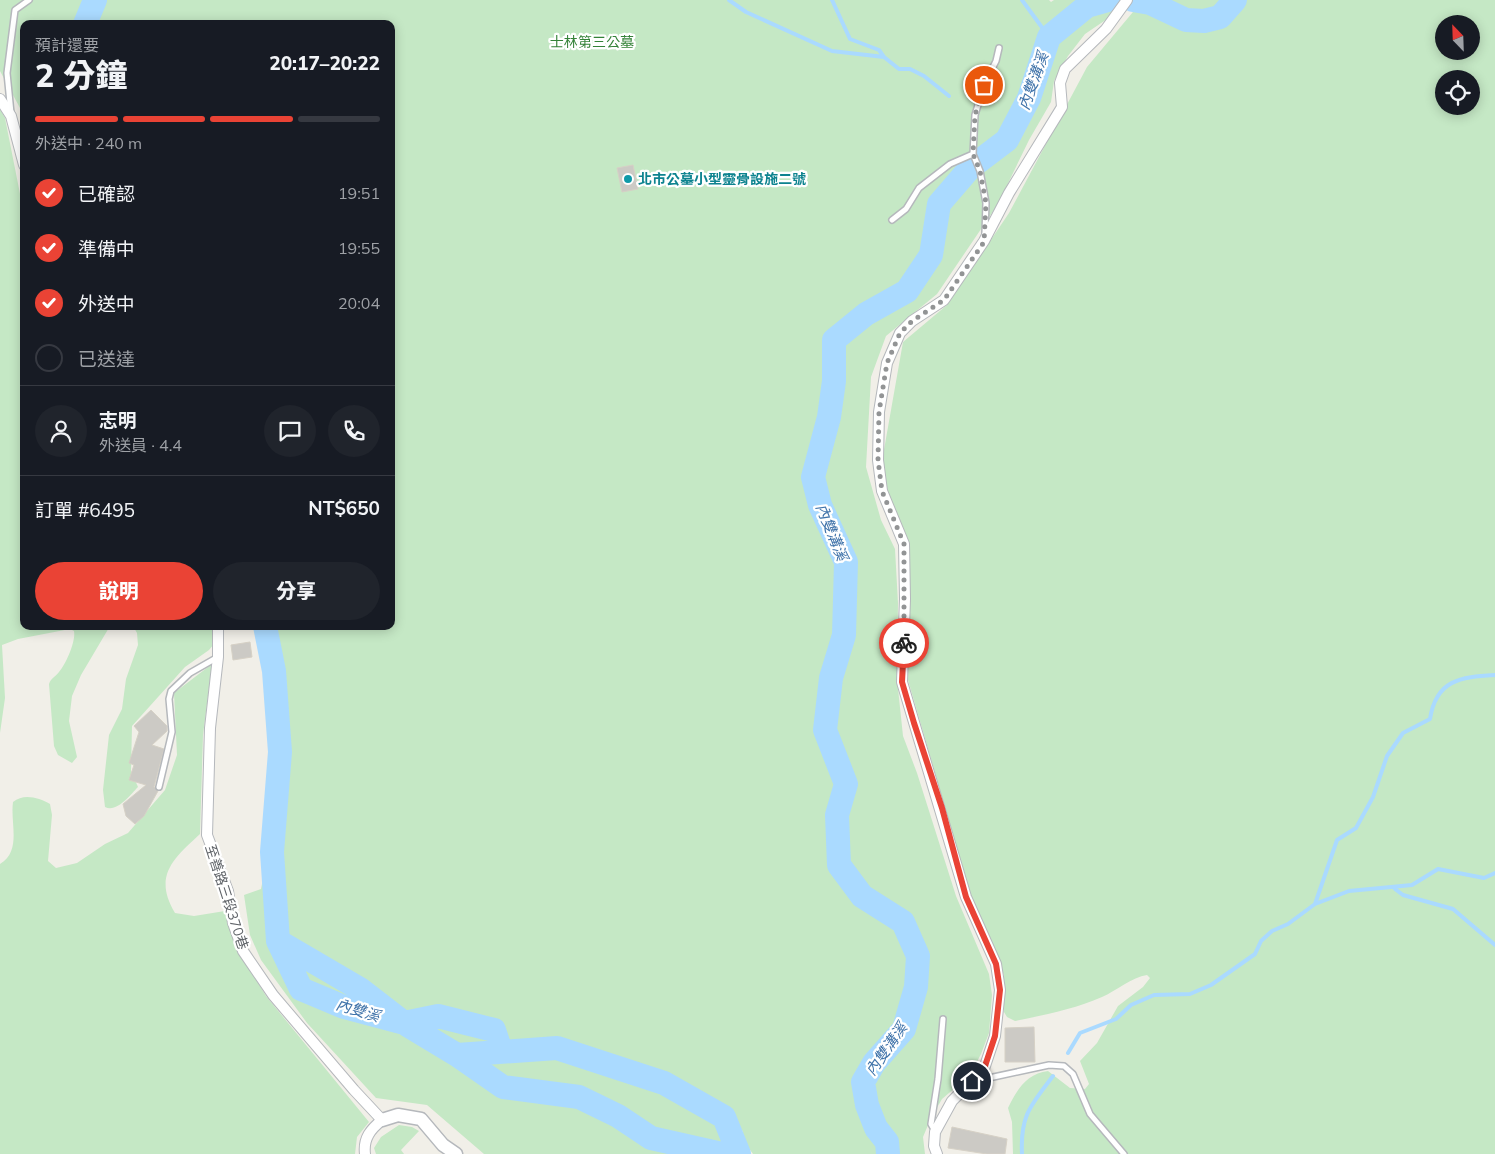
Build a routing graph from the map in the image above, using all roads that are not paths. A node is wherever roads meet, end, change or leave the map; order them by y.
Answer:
1 (29, 0) edge
2 (1127, 0) edge
3 (999, 48) dead end
4 (0, 99) edge
5 (11, 116) junction
6 (20, 150) edge
7 (973, 154) junction
8 (892, 220) dead end
9 (984, 242) junction
10 (218, 630) edge
11 (218, 657) junction
12 (159, 787) dead end
13 (943, 1019) dead end
14 (972, 1081) junction
15 (382, 1120) junction
16 (936, 1132) junction
17 (365, 1154) edge
18 (456, 1154) edge
19 (937, 1154) edge
20 (1124, 1154) edge

1 - 5 lane
2 - 9 street
3 - 7 lane
4 - 5 street
5 - 6 street
7 - 8 lane
7 - 9 lane
9 - 14 street
10 - 11 street, 至善路三段370巷
11 - 12 lane
11 - 15 street, 至善路三段370巷
13 - 16 lane
14 - 16 street
14 - 20 lane
15 - 17 street
15 - 18 street
16 - 19 street

